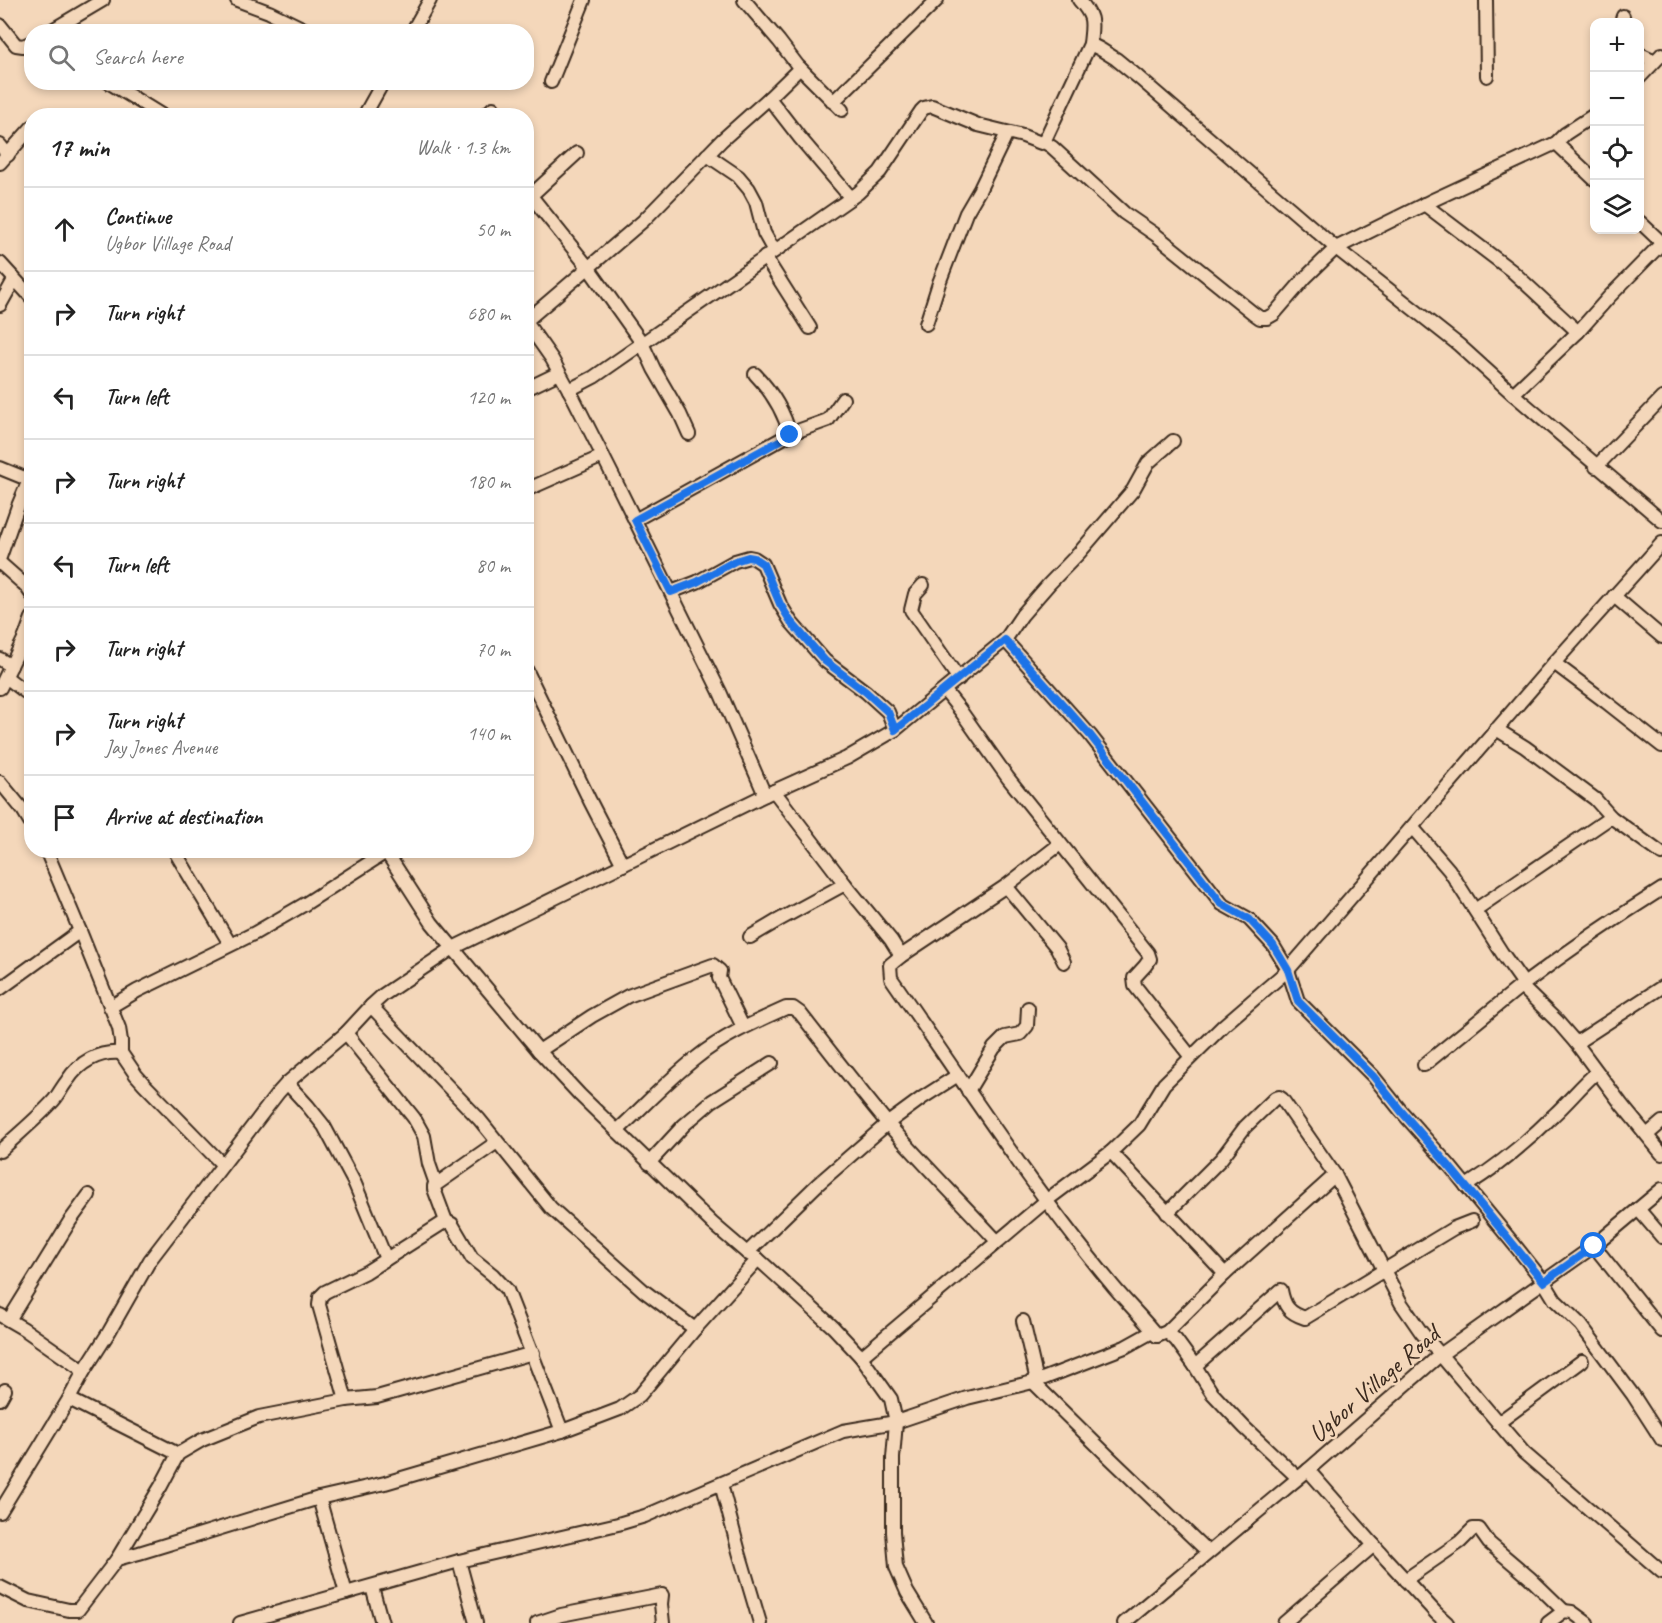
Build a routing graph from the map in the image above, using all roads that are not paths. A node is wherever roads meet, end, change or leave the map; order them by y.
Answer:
1 (103, 0) edge
2 (237, 0) edge
3 (430, 0) edge
4 (584, 0) edge
5 (744, 0) edge
6 (937, 0) edge
7 (1080, 0) edge
8 (1486, 0) edge
9 (62, 24) edge
10 (294, 24) edge
11 (416, 24) edge
12 (0, 25) edge
13 (1090, 44) junction
14 (24, 46) edge
15 (1658, 58) edge
16 (800, 68) junction
17 (1644, 73) edge
18 (1487, 76) dead end
19 (550, 82) dead end
20 (121, 90) edge
21 (379, 90) edge
22 (769, 98) junction
23 (150, 108) edge
24 (368, 108) edge
25 (1590, 118) edge
26 (1007, 133) junction
27 (24, 136) edge
28 (1044, 142) junction
29 (1557, 143) junction
30 (0, 145) edge
31 (577, 153) dead end
32 (707, 155) junction
33 (4, 159) edge
34 (1590, 175) edge
35 (534, 193) edge
36 (851, 198) junction
37 (534, 204) edge
38 (1424, 204) junction
39 (1644, 226) edge
40 (1662, 243) edge
41 (1336, 248) junction
42 (770, 254) junction
43 (0, 263) edge
44 (588, 267) junction
45 (14, 280) junction
46 (24, 290) edge
47 (0, 305) edge
48 (534, 315) edge
49 (926, 324) dead end
50 (810, 328) dead end
51 (1578, 332) junction
52 (534, 334) edge
53 (642, 343) junction
54 (559, 373) junction
55 (755, 374) dead end
56 (534, 385) edge
57 (569, 390) junction
58 (1513, 394) junction
59 (1662, 398) edge
60 (843, 399) dead end
61 (689, 434) dead end
62 (790, 435) junction
63 (1173, 441) dead end
64 (603, 456) junction
65 (1596, 467) junction
66 (0, 468) edge
67 (24, 478) edge
68 (534, 486) edge
69 (24, 494) edge
70 (635, 520) junction
71 (1662, 521) edge
72 (1662, 543) edge
73 (0, 557) edge
74 (0, 563) edge
75 (24, 584) edge
76 (923, 585) dead end
77 (671, 592) junction
78 (1614, 596) junction
79 (24, 635) edge
80 (1662, 637) edge
81 (1005, 640) junction
82 (0, 659) edge
83 (1554, 663) junction
84 (5, 677) edge
85 (959, 679) junction
86 (534, 686) edge
87 (24, 691) edge
88 (945, 691) junction
89 (1496, 729) junction
90 (895, 730) junction
91 (1662, 746) edge
92 (0, 782) edge
93 (769, 793) junction
94 (24, 812) edge
95 (1611, 817) junction
96 (1412, 827) junction
97 (1060, 844) junction
98 (1661, 852) edge
99 (49, 858) edge
100 (179, 858) edge
101 (375, 858) edge
102 (390, 858) edge
103 (623, 865) junction
104 (846, 884) junction
105 (1006, 886) junction
106 (1662, 889) edge
107 (1475, 910) junction
108 (80, 931) junction
109 (750, 937) dead end
110 (230, 944) junction
111 (453, 948) junction
112 (902, 956) junction
113 (1064, 962) dead end
114 (1288, 970) junction
115 (1522, 985) junction
116 (1, 987) edge
117 (1662, 987) edge
118 (371, 1005) junction
119 (110, 1007) junction
120 (1028, 1008) dead end
121 (743, 1027) junction
122 (346, 1033) junction
123 (1576, 1043) junction
124 (539, 1051) junction
125 (121, 1053) junction
126 (1191, 1058) junction
127 (772, 1062) dead end
128 (1424, 1065) dead end
129 (1597, 1072) junction
130 (958, 1075) junction
131 (287, 1083) junction
132 (968, 1091) junction
133 (1662, 1122) edge
134 (888, 1123) junction
135 (617, 1131) junction
136 (1647, 1135) junction
137 (497, 1142) junction
138 (0, 1151) edge
139 (1111, 1152) junction
140 (1662, 1154) edge
141 (649, 1163) junction
142 (222, 1164) junction
143 (1335, 1175) junction
144 (436, 1184) junction
145 (1466, 1186) junction
146 (1662, 1190) edge
147 (89, 1196) dead end
148 (1047, 1200) junction
149 (1638, 1209) junction
150 (1167, 1213) junction
151 (446, 1221) junction
152 (1472, 1221) dead end
153 (1662, 1237) edge
154 (997, 1241) junction
155 (1594, 1246) junction
156 (753, 1256) junction
157 (386, 1259) junction
158 (1384, 1270) junction
159 (1225, 1274) junction
160 (1544, 1282) junction
161 (4, 1318) edge
162 (1023, 1321) dead end
163 (695, 1329) junction
164 (1662, 1331) edge
165 (1162, 1334) junction
166 (532, 1353) junction
167 (1440, 1355) junction
168 (861, 1357) junction
169 (1582, 1361) dead end
170 (1196, 1366) junction
171 (84, 1371) junction
172 (1035, 1381) junction
173 (69, 1399) junction
174 (346, 1400) junction
175 (896, 1422) junction
176 (1498, 1423) junction
177 (562, 1431) junction
178 (1662, 1440) edge
179 (178, 1454) junction
180 (1308, 1470) junction
181 (1298, 1478) junction
182 (721, 1484) junction
183 (319, 1498) junction
184 (0, 1512) edge
185 (1374, 1545) junction
186 (1209, 1552) junction
187 (117, 1559) junction
188 (459, 1561) junction
189 (1662, 1572) edge
190 (1405, 1580) junction
191 (0, 1587) edge
192 (372, 1587) junction
193 (346, 1593) junction
194 (1564, 1611) junction
195 (279, 1618) edge
196 (562, 1619) edge
197 (240, 1623) edge
198 (382, 1623) edge
199 (476, 1623) edge
200 (537, 1623) edge
201 (663, 1623) edge
202 (760, 1623) edge
203 (926, 1623) edge
204 (1124, 1623) edge
205 (1284, 1623) edge
206 (1447, 1623) edge
207 (1548, 1623) edge
208 (1587, 1623) edge

1 - 9 street
2 - 10 street
3 - 11 street
4 - 19 street
5 - 16 street
6 - 16 street
7 - 13 street
8 - 18 street
12 - 14 street
13 - 28 street
13 - 41 street
15 - 17 street
16 - 22 street
20 - 23 street
21 - 24 street
22 - 32 street
22 - 36 street
25 - 29 street
26 - 28 street
26 - 36 street
26 - 49 street
27 - 33 street
28 - 41 street
29 - 34 street
29 - 38 street
30 - 33 street
31 - 35 street
32 - 42 street
32 - 44 street
36 - 42 street
37 - 44 street
38 - 41 street
38 - 51 street
39 - 40 street
40 - 51 street
41 - 58 street
42 - 50 street
42 - 53 street
43 - 45 street
44 - 48 street
44 - 53 street
45 - 46 street
45 - 47 street
51 - 58 street
52 - 54 street
53 - 57 street
53 - 61 street
54 - 56 street
54 - 57 street
55 - 62 street
57 - 64 street
58 - 65 street
59 - 65 street
60 - 62 street
62 - 70 street
63 - 81 street
64 - 68 street
64 - 70 street
65 - 71 street
66 - 67 street
69 - 73 street
70 - 77 street
72 - 78 street
74 - 75 street
76 - 85 street
77 - 90 street
77 - 93 street
78 - 80 street
78 - 83 street
79 - 84 street
81 - 85 street
81 - 114 street
82 - 84 street
83 - 89 street
83 - 91 street
84 - 87 street
85 - 88 street
86 - 103 street
88 - 90 street
88 - 97 street
89 - 95 street
89 - 96 street
90 - 93 street
92 - 94 street
93 - 103 street
93 - 104 street
95 - 98 street
95 - 107 street
96 - 107 street
96 - 114 street
97 - 105 street
97 - 126 street
99 - 108 street
100 - 110 street
101 - 110 street
102 - 111 street
103 - 111 street
104 - 109 street
104 - 112 street
105 - 112 street
105 - 113 street
106 - 115 street
107 - 115 street
108 - 116 street
108 - 119 street
110 - 119 street
111 - 118 street
111 - 124 street
112 - 130 street
114 - 126 street
114 - 145 street
115 - 123 street
115 - 128 street
117 - 123 street
118 - 122 street
118 - 137 street
119 - 125 street
120 - 132 street
121 - 124 street
121 - 134 street
121 - 135 street
122 - 131 street
122 - 144 street
123 - 129 street
124 - 135 street
125 - 138 street
125 - 142 street
126 - 139 street
127 - 141 street
129 - 136 street
129 - 145 street
130 - 132 street
130 - 134 street
131 - 142 street
131 - 157 street
132 - 148 street
133 - 136 street
134 - 154 street
134 - 156 street
135 - 141 street
136 - 140 street
137 - 144 street
137 - 163 street
139 - 148 street
139 - 150 street
141 - 156 street
142 - 171 street
143 - 150 street
143 - 158 street
143 - 159 street
144 - 151 street
145 - 160 street
146 - 149 street, Ugbor Village Road
147 - 161 street
148 - 154 street
148 - 165 street
149 - 153 street
149 - 155 street, Ugbor Village Road
150 - 159 street
151 - 157 street
151 - 166 street
152 - 158 street
154 - 168 street
155 - 160 street, Ugbor Village Road
155 - 164 street
156 - 163 street
156 - 168 street
157 - 174 street
158 - 167 street
158 - 170 street
159 - 165 street
160 - 167 street, Ugbor Village Road
160 - 178 street
161 - 171 street
162 - 172 street
163 - 177 street
165 - 170 street
165 - 172 street
166 - 174 street
166 - 177 street
167 - 176 street
167 - 180 street, Ugbor Village Road
168 - 175 street
169 - 176 street
170 - 181 street
171 - 173 street
172 - 175 street
172 - 186 street
173 - 179 street
173 - 184 street
174 - 179 street
175 - 182 street
175 - 203 street
176 - 189 street
177 - 183 street
179 - 187 street
180 - 181 street, Ugbor Village Road
180 - 185 street
181 - 186 street, Ugbor Village Road
182 - 188 street
182 - 202 street
183 - 187 street
183 - 193 street
185 - 190 street
185 - 205 street
186 - 204 street, Ugbor Village Road
187 - 191 street
188 - 192 street
188 - 199 street
190 - 194 street
190 - 206 street
192 - 193 street
192 - 198 street
193 - 195 street
194 - 207 street
194 - 208 street
195 - 197 street
196 - 200 street
196 - 201 street

